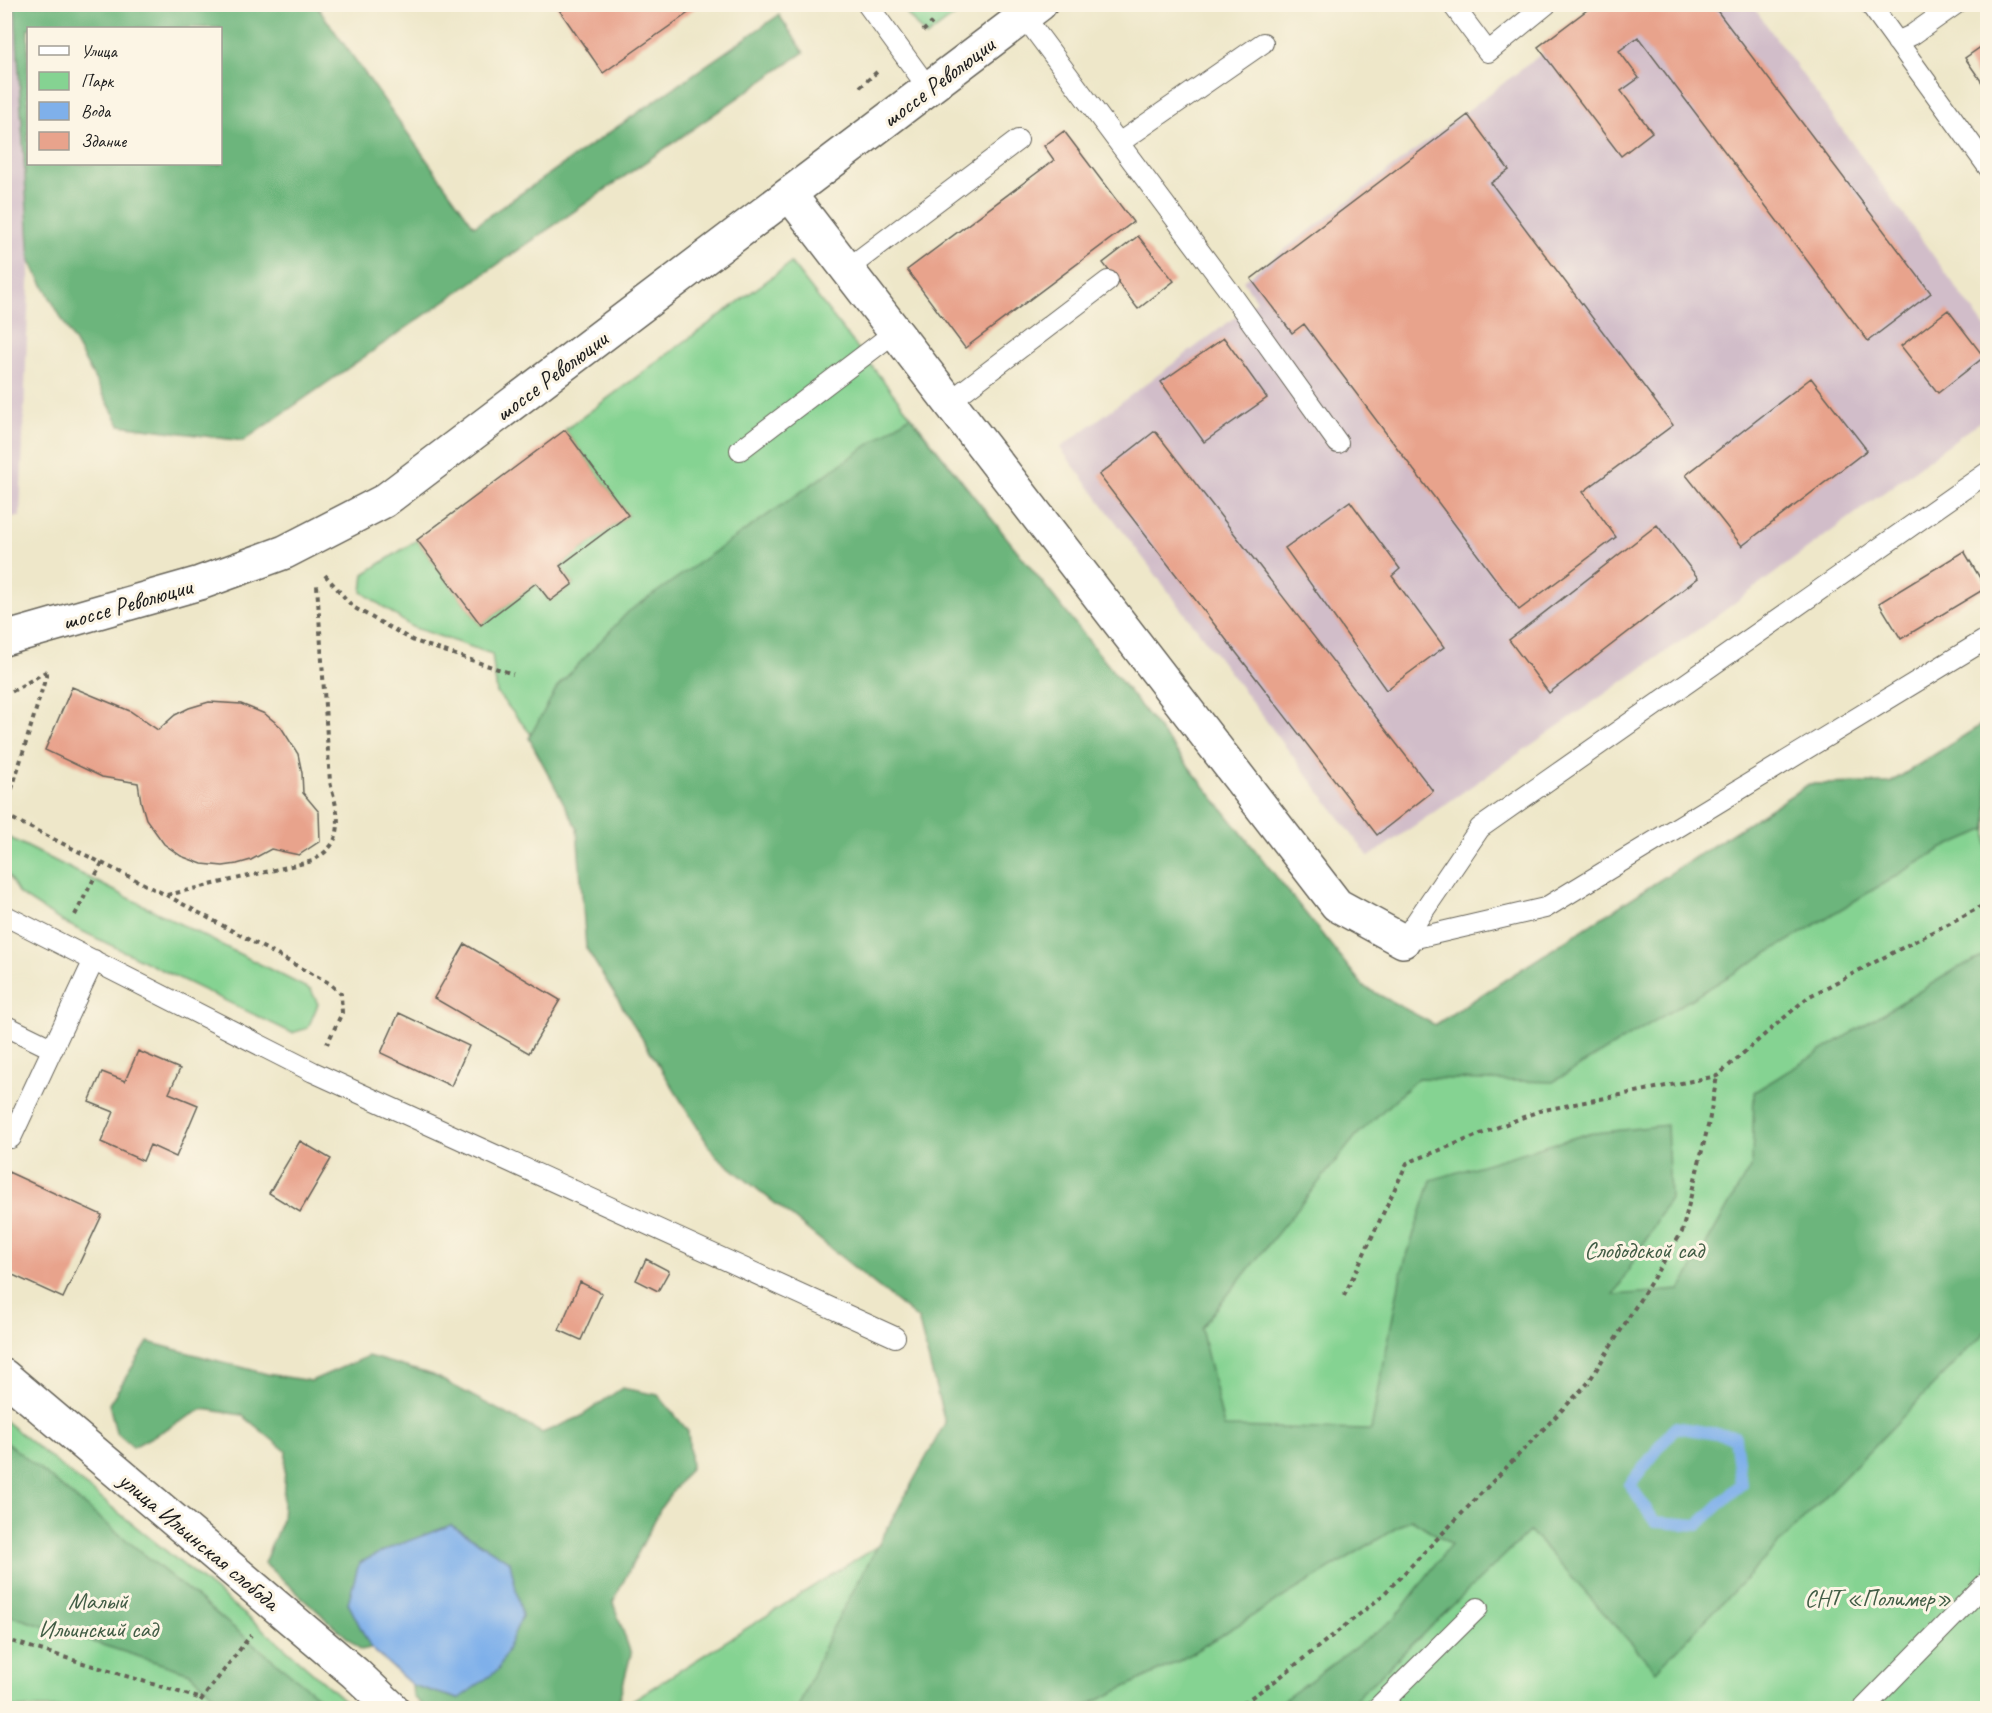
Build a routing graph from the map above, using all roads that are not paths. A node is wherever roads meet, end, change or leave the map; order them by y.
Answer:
1 (867, 4) edge
2 (1452, 4) edge
3 (1547, 4) edge
4 (1870, 4) edge
5 (1956, 4) edge
6 (1032, 10) edge
7 (1897, 42) junction
8 (1263, 43) dead end
9 (929, 89) junction
10 (1018, 140) dead end
11 (1119, 143) junction
12 (1988, 167) edge
13 (790, 195) junction
14 (847, 269) junction
15 (1108, 281) dead end
16 (895, 332) junction
17 (949, 402) junction
18 (1338, 443) dead end
19 (740, 450) dead end
20 (1988, 472) edge
21 (1988, 638) edge
22 (4, 639) edge
23 (4, 915) edge
24 (1403, 941) junction
25 (94, 960) junction
26 (4, 1025) edge
27 (53, 1049) junction
28 (11, 1138) dead end
29 (895, 1337) dead end
30 (4, 1376) edge
31 (1988, 1581) edge
32 (1478, 1608) dead end
33 (392, 1708) edge
34 (1377, 1708) edge
35 (1864, 1708) edge

1 - 9 lane
2 - 3 lane
4 - 7 lane
5 - 7 lane
6 - 9 street, шоссе Революции
6 - 11 lane
7 - 12 lane
8 - 11 lane
9 - 13 street, шоссе Революции
10 - 14 lane
11 - 18 lane
13 - 14 street
13 - 22 street, шоссе Революции
14 - 16 street
15 - 17 lane
16 - 17 street
16 - 19 lane
17 - 24 street
20 - 24 lane
21 - 24 lane
23 - 25 lane
25 - 27 lane
25 - 29 lane
26 - 27 lane
27 - 28 lane
30 - 33 street, улица Ильинская слобода
31 - 35 lane
32 - 34 lane

